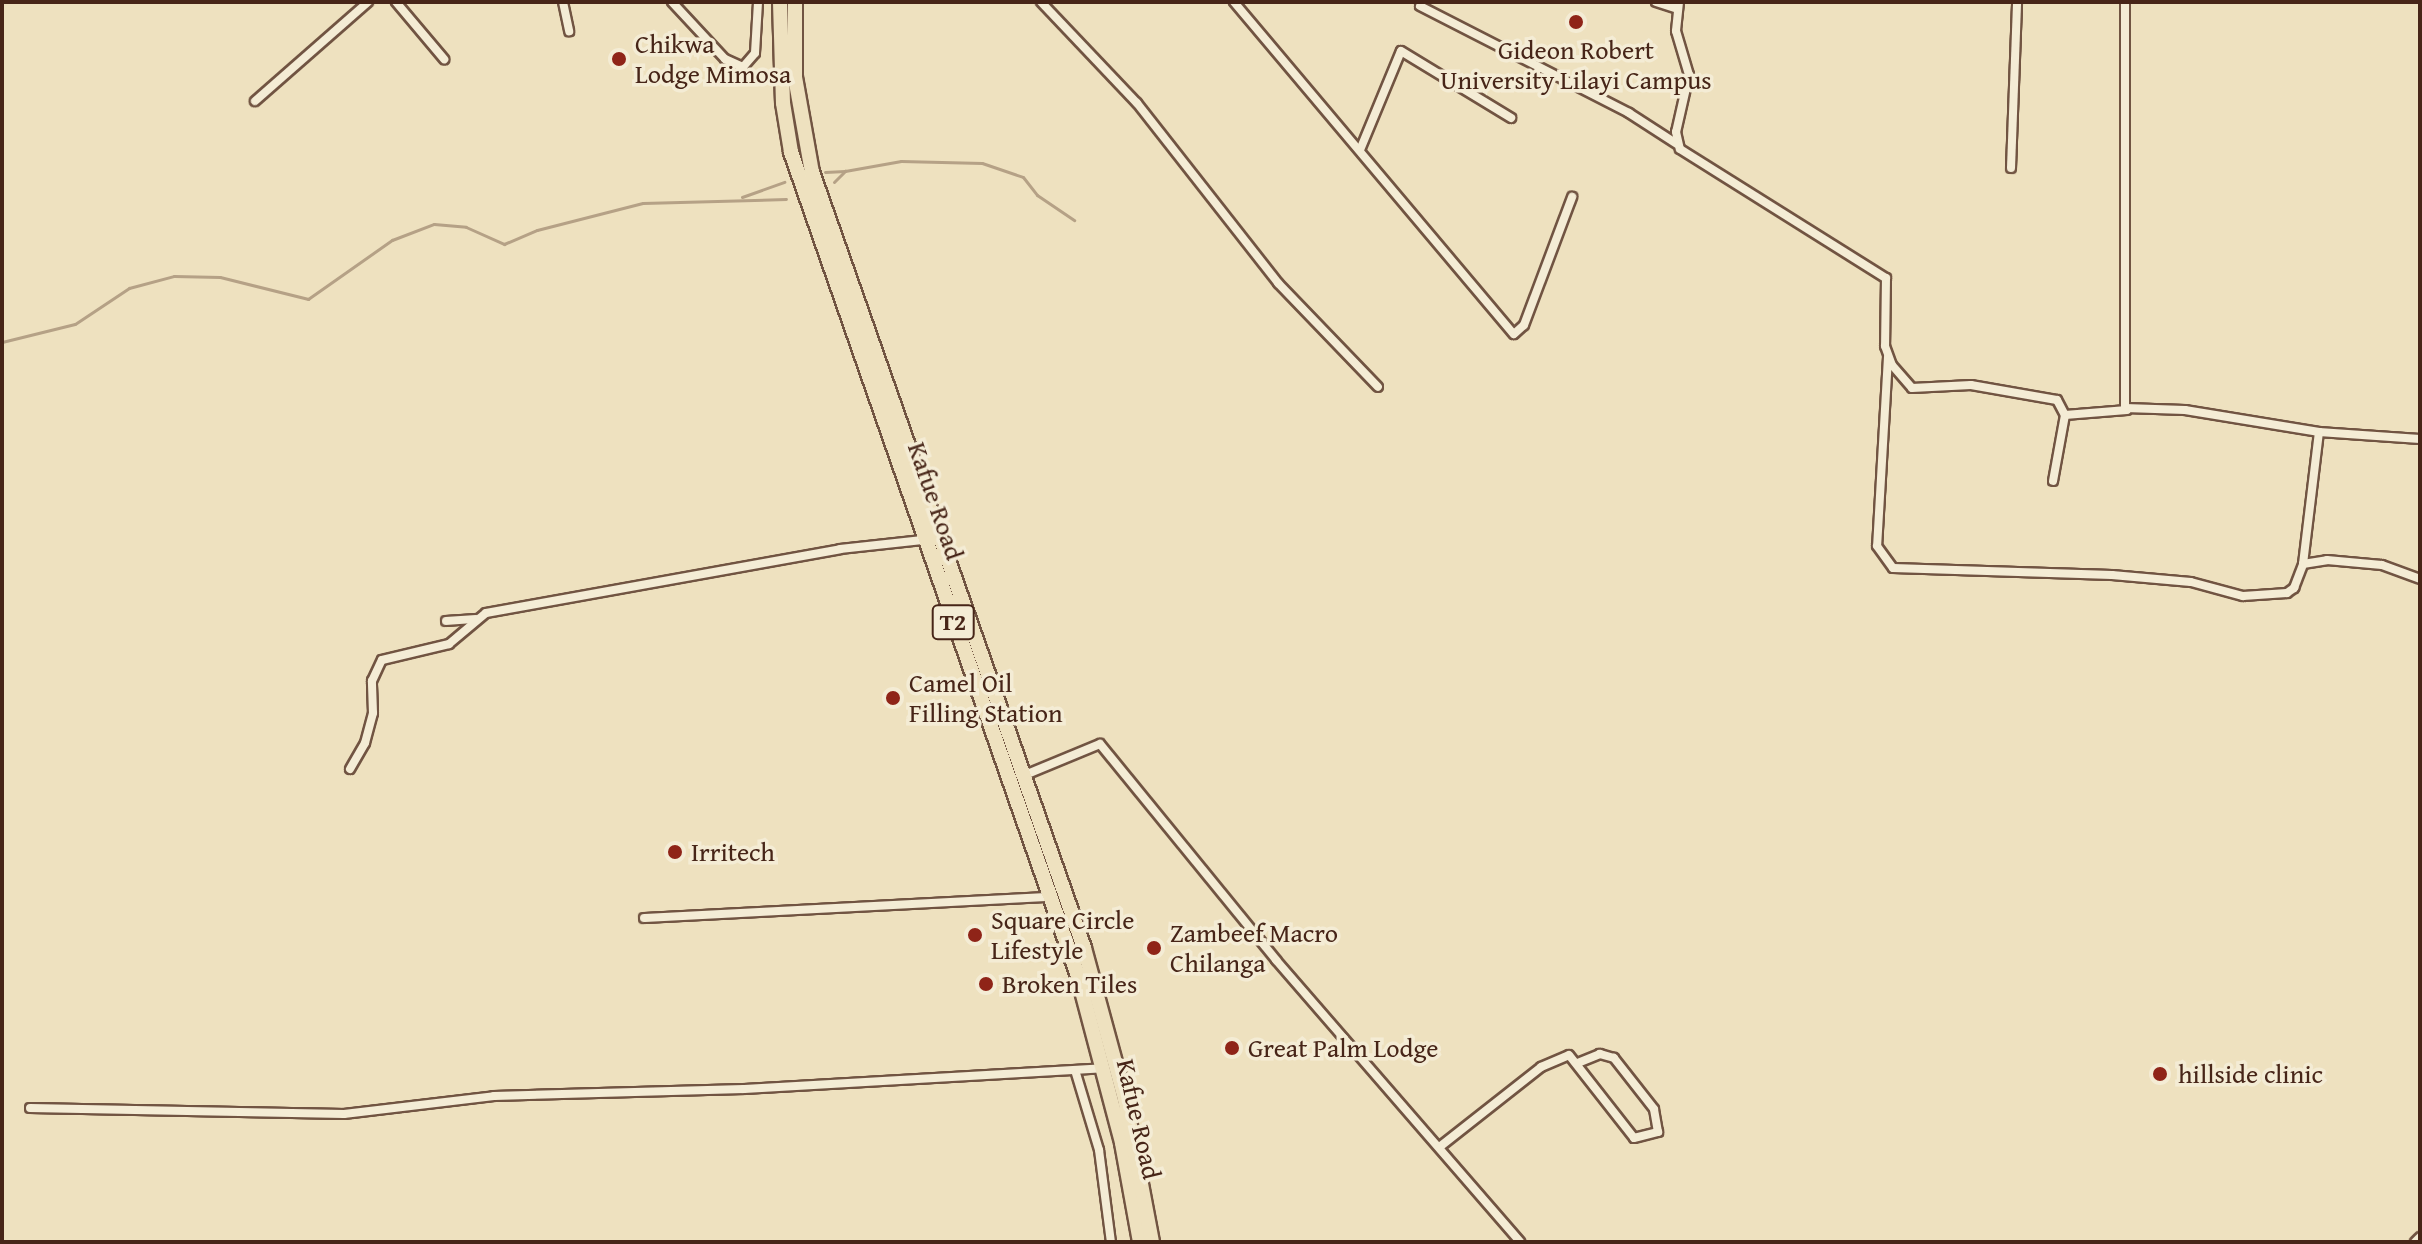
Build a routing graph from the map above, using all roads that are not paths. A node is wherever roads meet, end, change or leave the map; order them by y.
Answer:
1 (368, 2) edge
2 (396, 2) edge
3 (563, 2) edge
4 (672, 2) edge
5 (758, 2) edge
6 (780, 2) edge
7 (795, 2) edge
8 (1041, 2) edge
9 (1234, 2) edge
10 (1656, 2) edge
11 (2017, 2) edge
12 (2125, 2) edge
13 (1420, 6) dead end
14 (1678, 6) edge
15 (569, 31) dead end
16 (444, 59) dead end
17 (255, 101) dead end
18 (1511, 118) dead end
19 (1677, 144) junction
20 (1360, 150) junction
21 (2011, 168) dead end
22 (1572, 197) dead end
23 (1888, 357) junction
24 (1378, 387) dead end
25 (2127, 410) junction
26 (2065, 415) junction
27 (2319, 432) junction
28 (2420, 439) edge
29 (2053, 481) dead end
30 (923, 540) junction
31 (2303, 564) junction
32 (2420, 579) edge
33 (476, 619) junction
34 (446, 621) dead end
35 (350, 769) dead end
36 (1025, 775) junction
37 (1053, 897) junction
38 (644, 918) dead end
39 (1578, 1063) junction
40 (1104, 1068) junction
41 (1075, 1070) junction
42 (30, 1108) dead end
43 (1442, 1145) junction
44 (2420, 1237) edge
45 (1111, 1242) edge
46 (1141, 1242) edge
47 (1520, 1242) edge
48 (2415, 1242) edge

1 - 17 street
2 - 16 street
3 - 15 street
4 - 5 street
6 - 30 highway, Kafue Road / T2
7 - 36 highway, Kafue Road / T2
8 - 24 street
9 - 20 street
10 - 14 street
11 - 21 street
12 - 25 street
13 - 19 street
14 - 19 street
18 - 20 street
19 - 23 street
20 - 22 street
23 - 26 street
23 - 31 street
25 - 26 street
25 - 27 street
26 - 29 street
27 - 28 street
27 - 31 street
30 - 33 street
30 - 37 highway, Kafue Road / T2
31 - 32 street
33 - 34 street
33 - 35 street
36 - 43 street
36 - 46 highway, Kafue Road / T2
37 - 38 street
37 - 40 highway, Kafue Road / T2
39 - 39 street
39 - 43 street
40 - 41 street
40 - 46 highway, Kafue Road / T2
41 - 42 street
41 - 45 street
43 - 47 street
44 - 48 street

